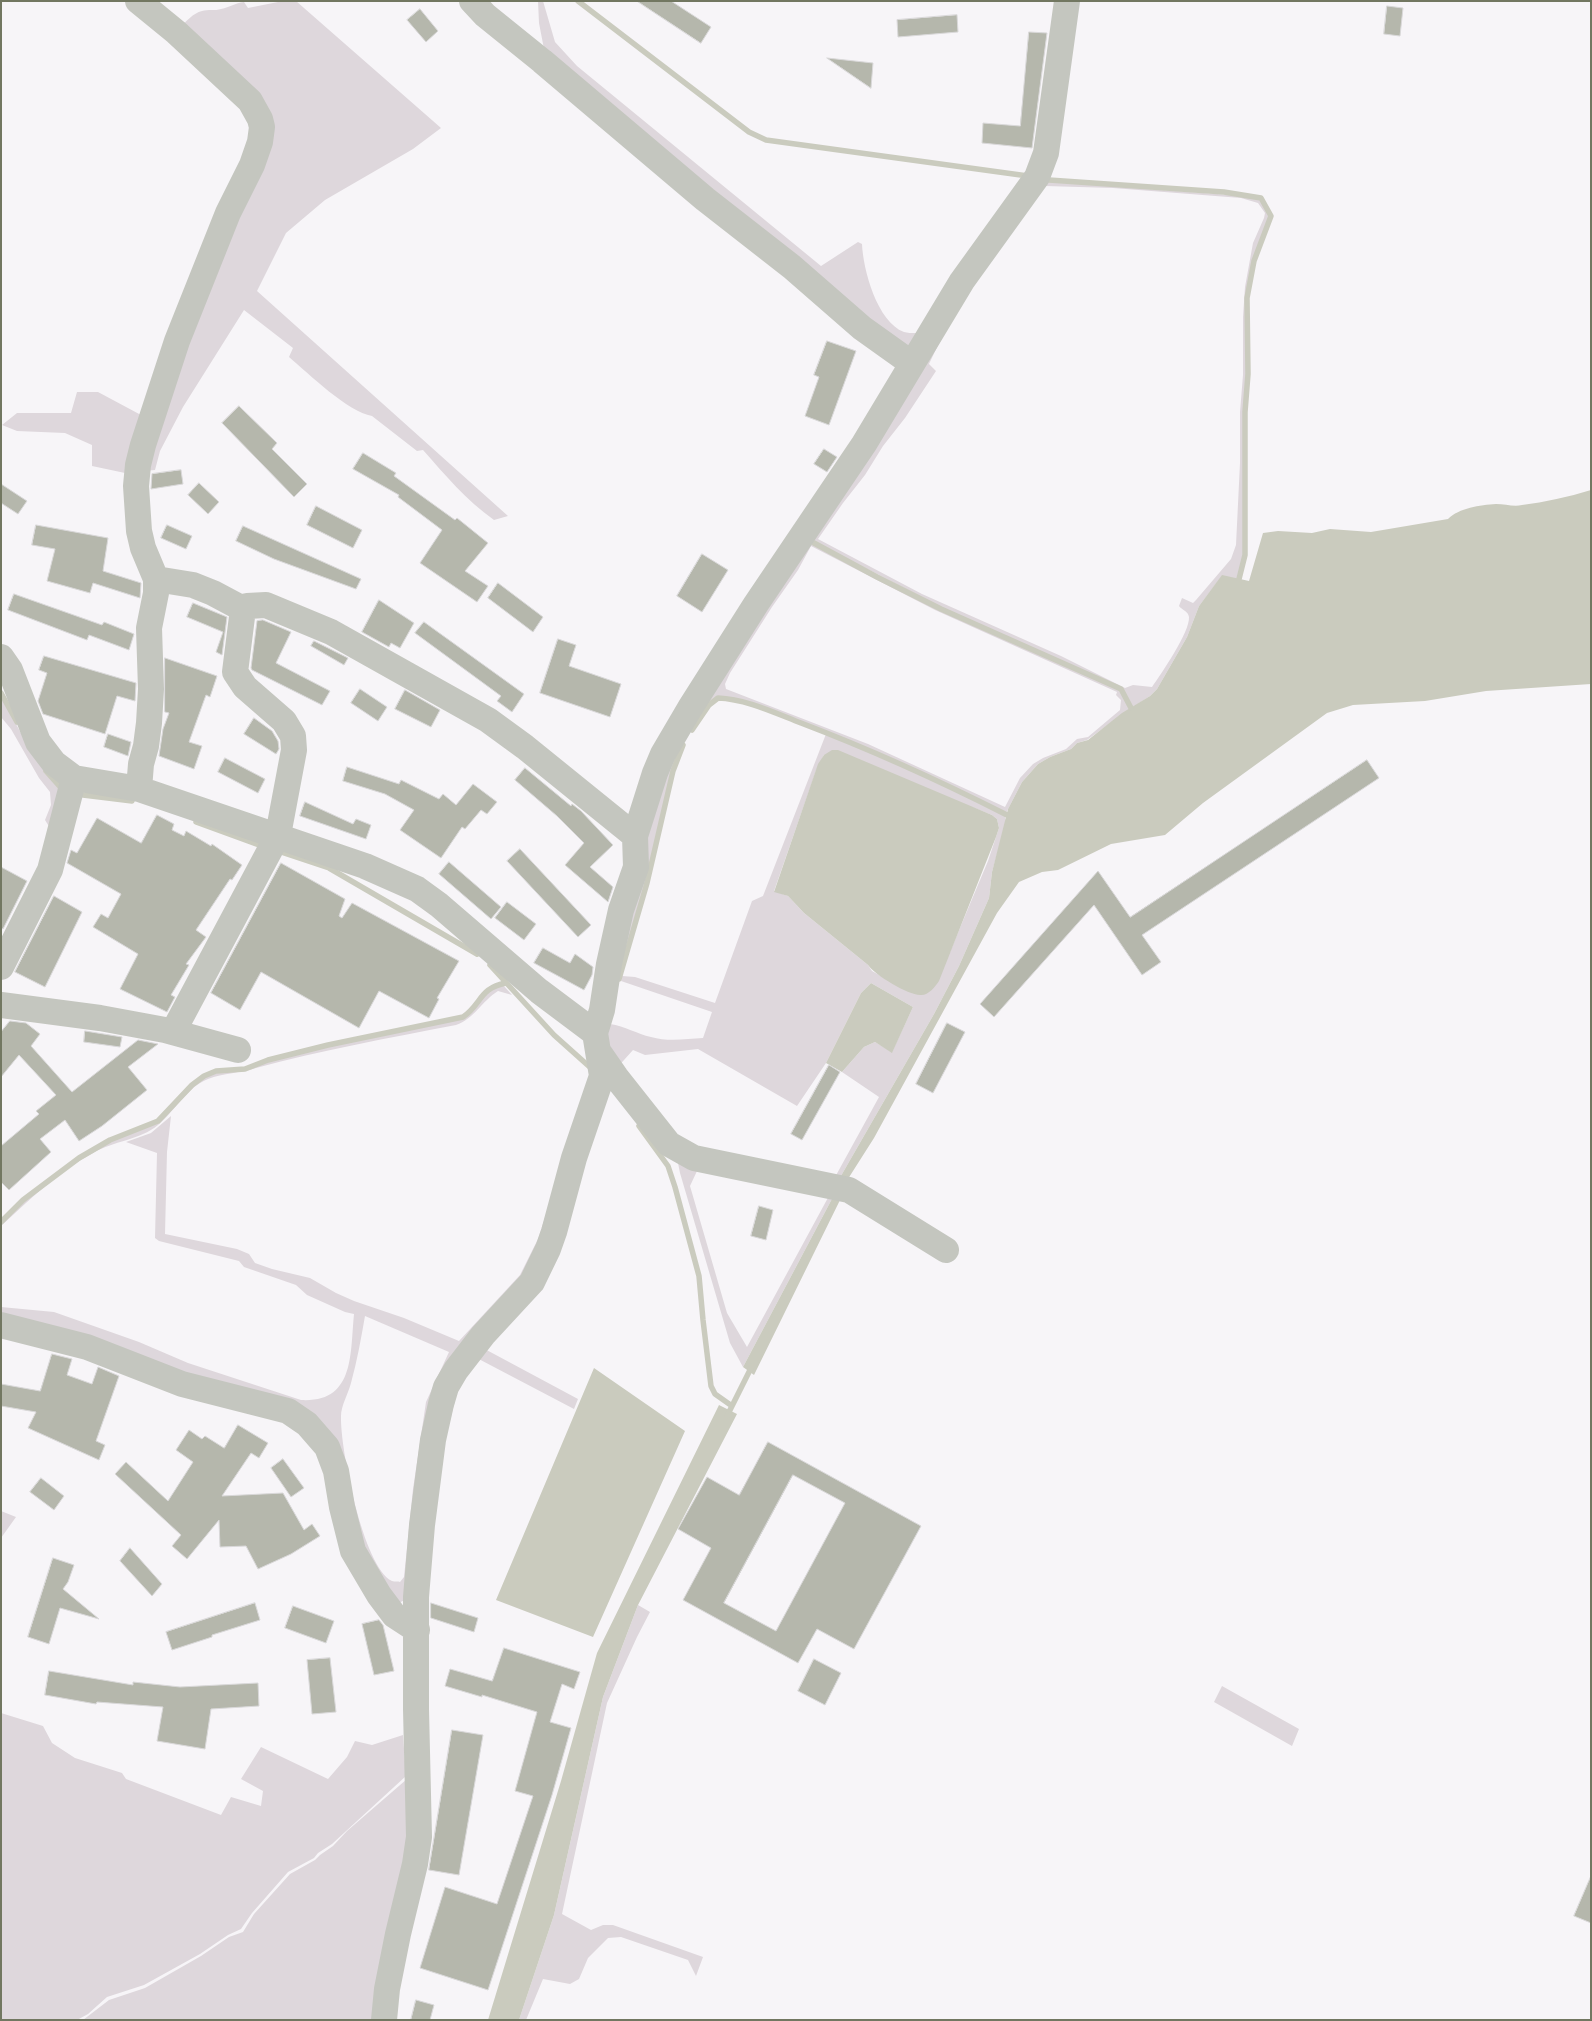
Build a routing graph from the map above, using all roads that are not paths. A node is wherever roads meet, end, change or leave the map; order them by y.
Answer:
1 (138, 1) edge
2 (472, 1) edge
3 (1061, 4) edge
4 (911, 363) junction
5 (156, 579) junction
6 (243, 609) junction
7 (1, 657) edge
8 (74, 778) junction
9 (139, 789) junction
10 (278, 836) junction
11 (635, 836) junction
12 (1, 968) edge
13 (1, 1006) edge
14 (173, 1032) junction
15 (597, 1043) junction
16 (238, 1050) dead end
17 (946, 1250) dead end
18 (1, 1325) edge
19 (417, 1630) junction
20 (384, 2020) edge

1 - 5 street
2 - 4 street
3 - 4 street
4 - 11 street
5 - 6 street
5 - 9 street
6 - 10 street
6 - 11 street
7 - 8 street
8 - 9 street
8 - 12 street
9 - 10 street
10 - 14 street
10 - 15 street
11 - 15 street
13 - 14 street
14 - 16 street
15 - 17 street
15 - 19 street
18 - 19 street
19 - 20 street

